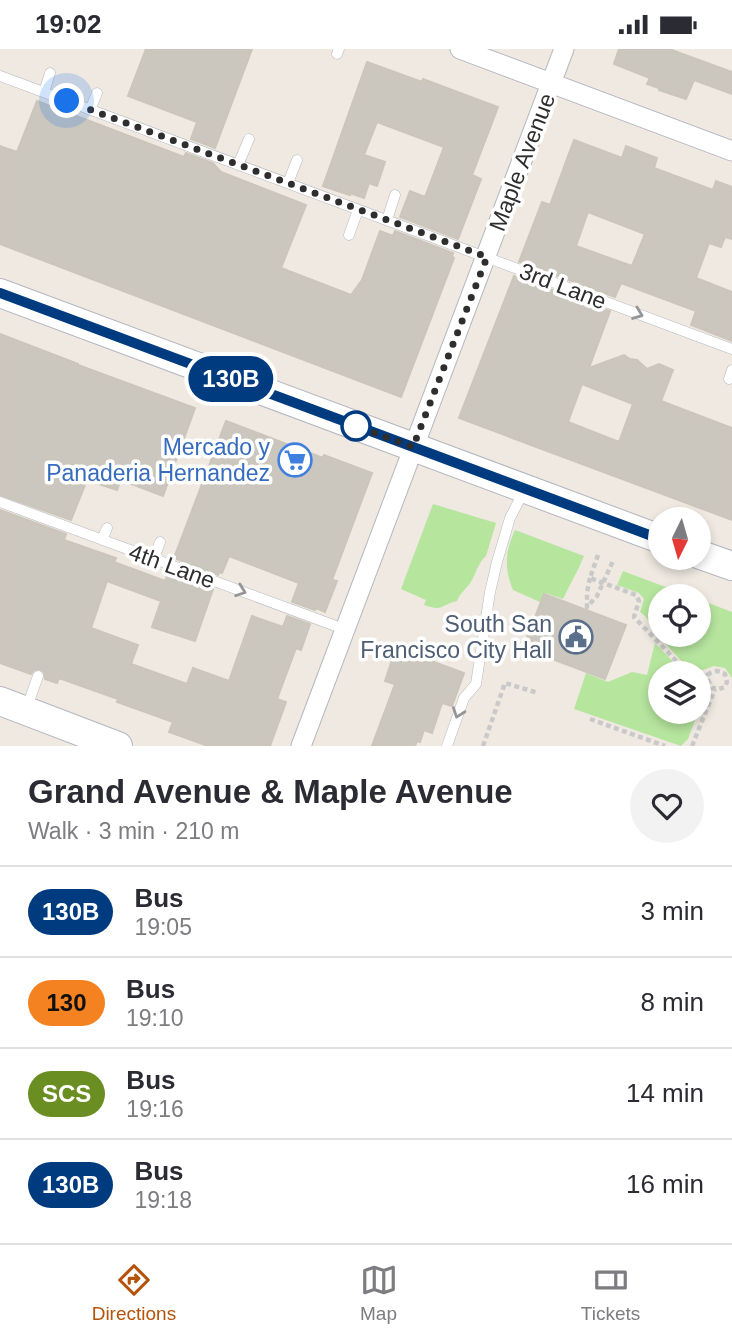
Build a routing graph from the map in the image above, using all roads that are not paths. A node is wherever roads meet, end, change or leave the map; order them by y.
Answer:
1 (460, 49) edge
2 (565, 49) edge
3 (50, 73) dead end
4 (0, 76) edge
5 (552, 83) junction
6 (44, 92) junction
7 (96, 93) dead end
8 (90, 110) junction
9 (249, 139) dead end
10 (732, 151) edge
11 (297, 160) dead end
12 (239, 165) junction
13 (288, 183) junction
14 (395, 195) dead end
15 (358, 210) junction
16 (387, 221) junction
17 (349, 235) dead end
18 (487, 257) junction
19 (0, 293) edge
20 (732, 349) edge
21 (413, 447) junction
22 (525, 489) junction
23 (0, 502) edge
24 (107, 528) dead end
25 (648, 535) edge
26 (102, 540) junction
27 (160, 542) dead end
28 (154, 559) junction
29 (711, 559) edge
30 (732, 566) edge
31 (344, 629) junction
32 (38, 676) dead end
33 (13, 706) edge
34 (118, 746) edge
35 (301, 746) edge
36 (447, 746) edge

1 - 5 street
2 - 5 street, Maple Avenue
3 - 6 lane
4 - 6 lane, 3rd Lane
5 - 10 street
5 - 18 street, Maple Avenue
6 - 8 lane, 3rd Lane
7 - 8 lane
8 - 12 lane, 3rd Lane
9 - 12 lane
11 - 13 lane
12 - 13 lane, 3rd Lane
13 - 15 lane, 3rd Lane
14 - 16 lane
15 - 16 lane, 3rd Lane
15 - 17 lane
16 - 18 lane, 3rd Lane
18 -> 20 lane, 3rd Lane
18 - 21 street, Maple Avenue
19 - 21 main road
21 - 22 main road
21 - 31 street, Maple Avenue
22 - 25 main road
22 -> 36 lane
23 - 26 lane, 4th Lane
24 - 26 lane
26 - 28 lane, 4th Lane
27 - 28 lane
28 -> 31 lane, 4th Lane
29 - 30 main road
31 - 35 street, Maple Avenue
32 - 33 lane
33 - 34 main road

